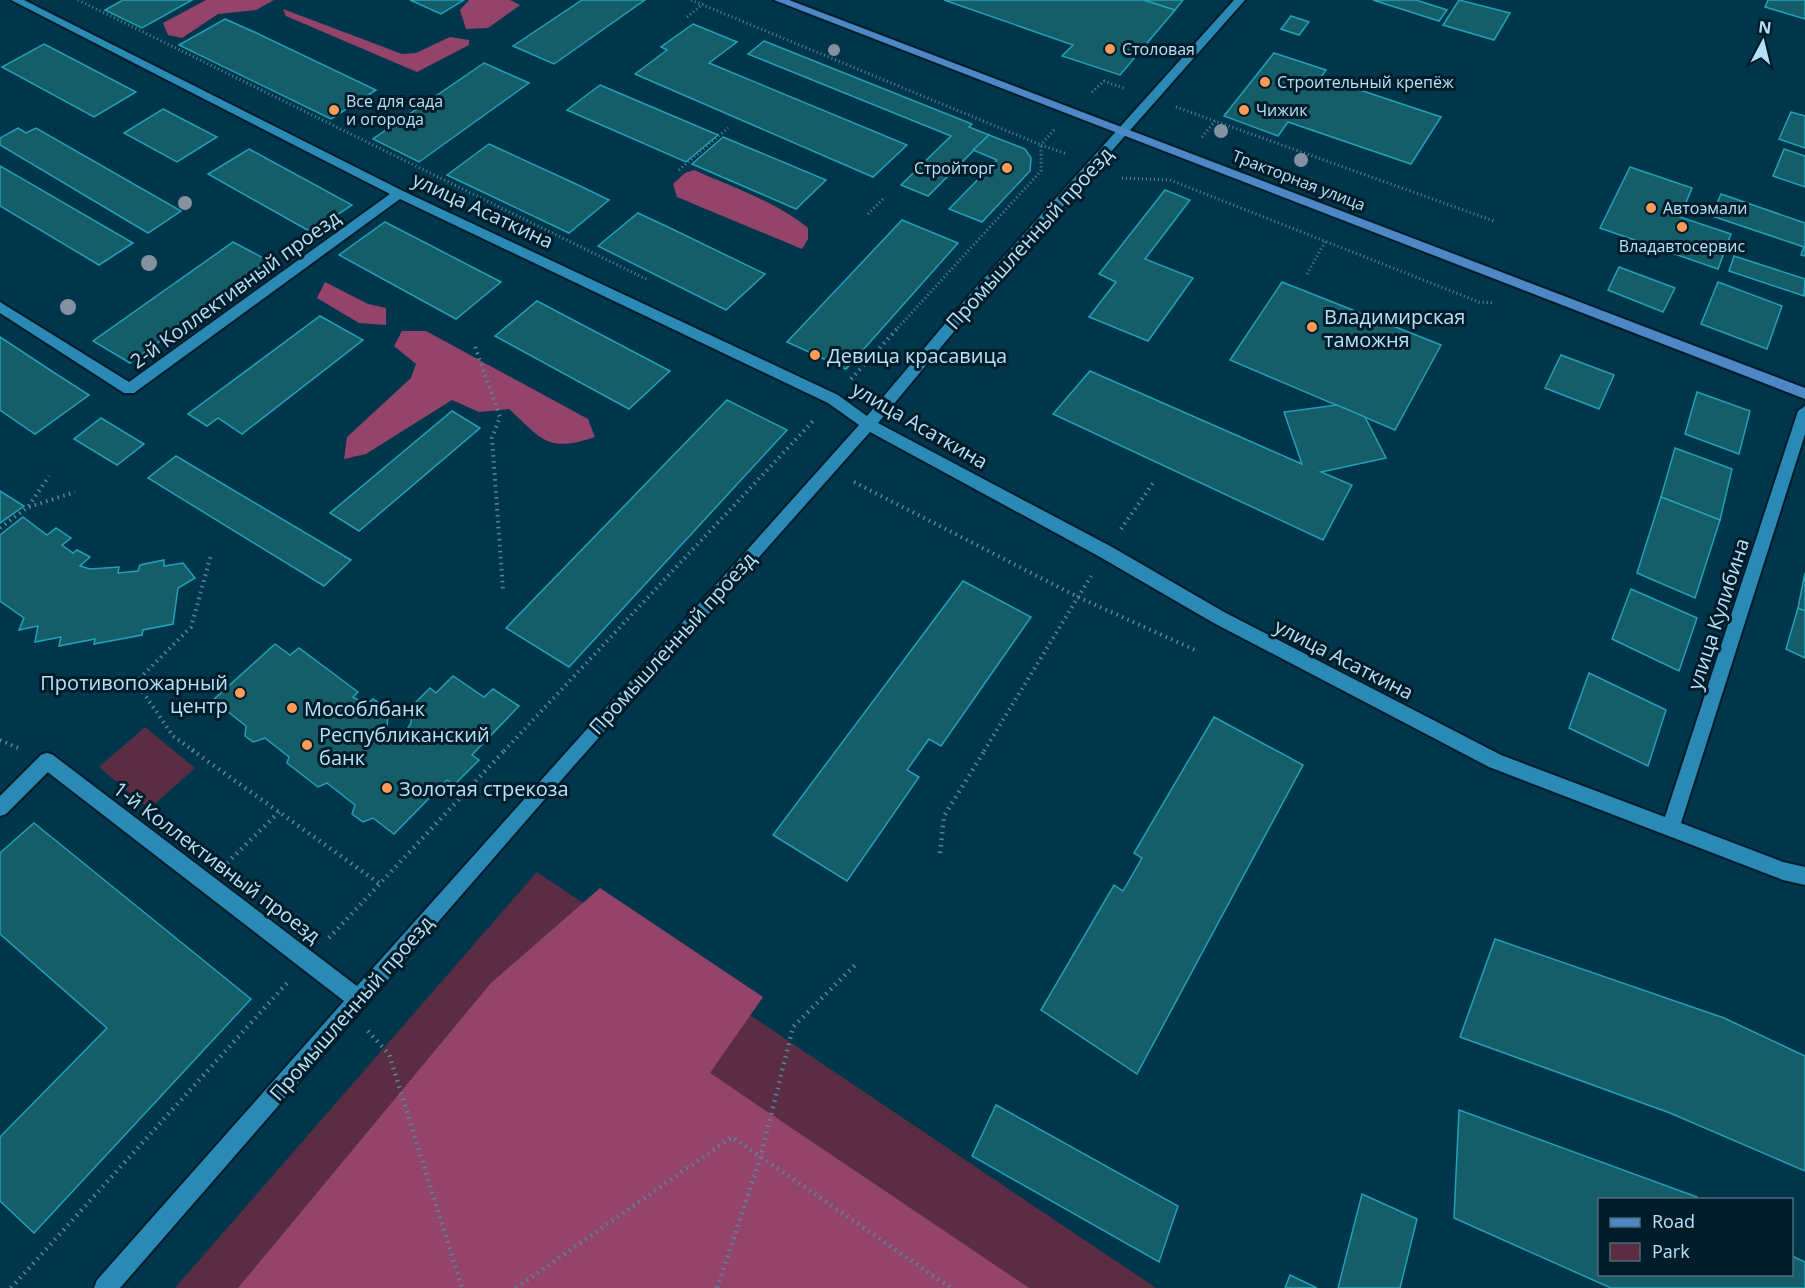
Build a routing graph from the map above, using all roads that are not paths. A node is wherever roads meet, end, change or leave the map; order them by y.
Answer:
1 (16, 0) edge
2 (779, 0) edge
3 (1240, 0) edge
4 (1123, 131) junction
5 (399, 194) junction
6 (0, 307) edge
7 (1805, 393) edge
8 (1805, 411) edge
9 (868, 424) junction
10 (0, 808) edge
11 (1670, 829) junction
12 (1805, 876) edge
13 (359, 1000) junction
14 (105, 1288) edge

1 - 5 street, улица Асаткина
2 - 4 main road, Тракторная улица
3 - 4 street, Промышленный проезд
4 - 7 main road, Тракторная улица
4 - 9 street, Промышленный проезд
5 - 6 street, 2-й Коллективный проезд
5 - 9 street, улица Асаткина
8 - 11 street, улица Кулибина
9 - 11 street, улица Асаткина
9 - 13 street, Промышленный проезд
10 - 13 street, 1-й Коллективный проезд
11 - 12 street, улица Асаткина
13 - 14 street, Промышленный проезд

